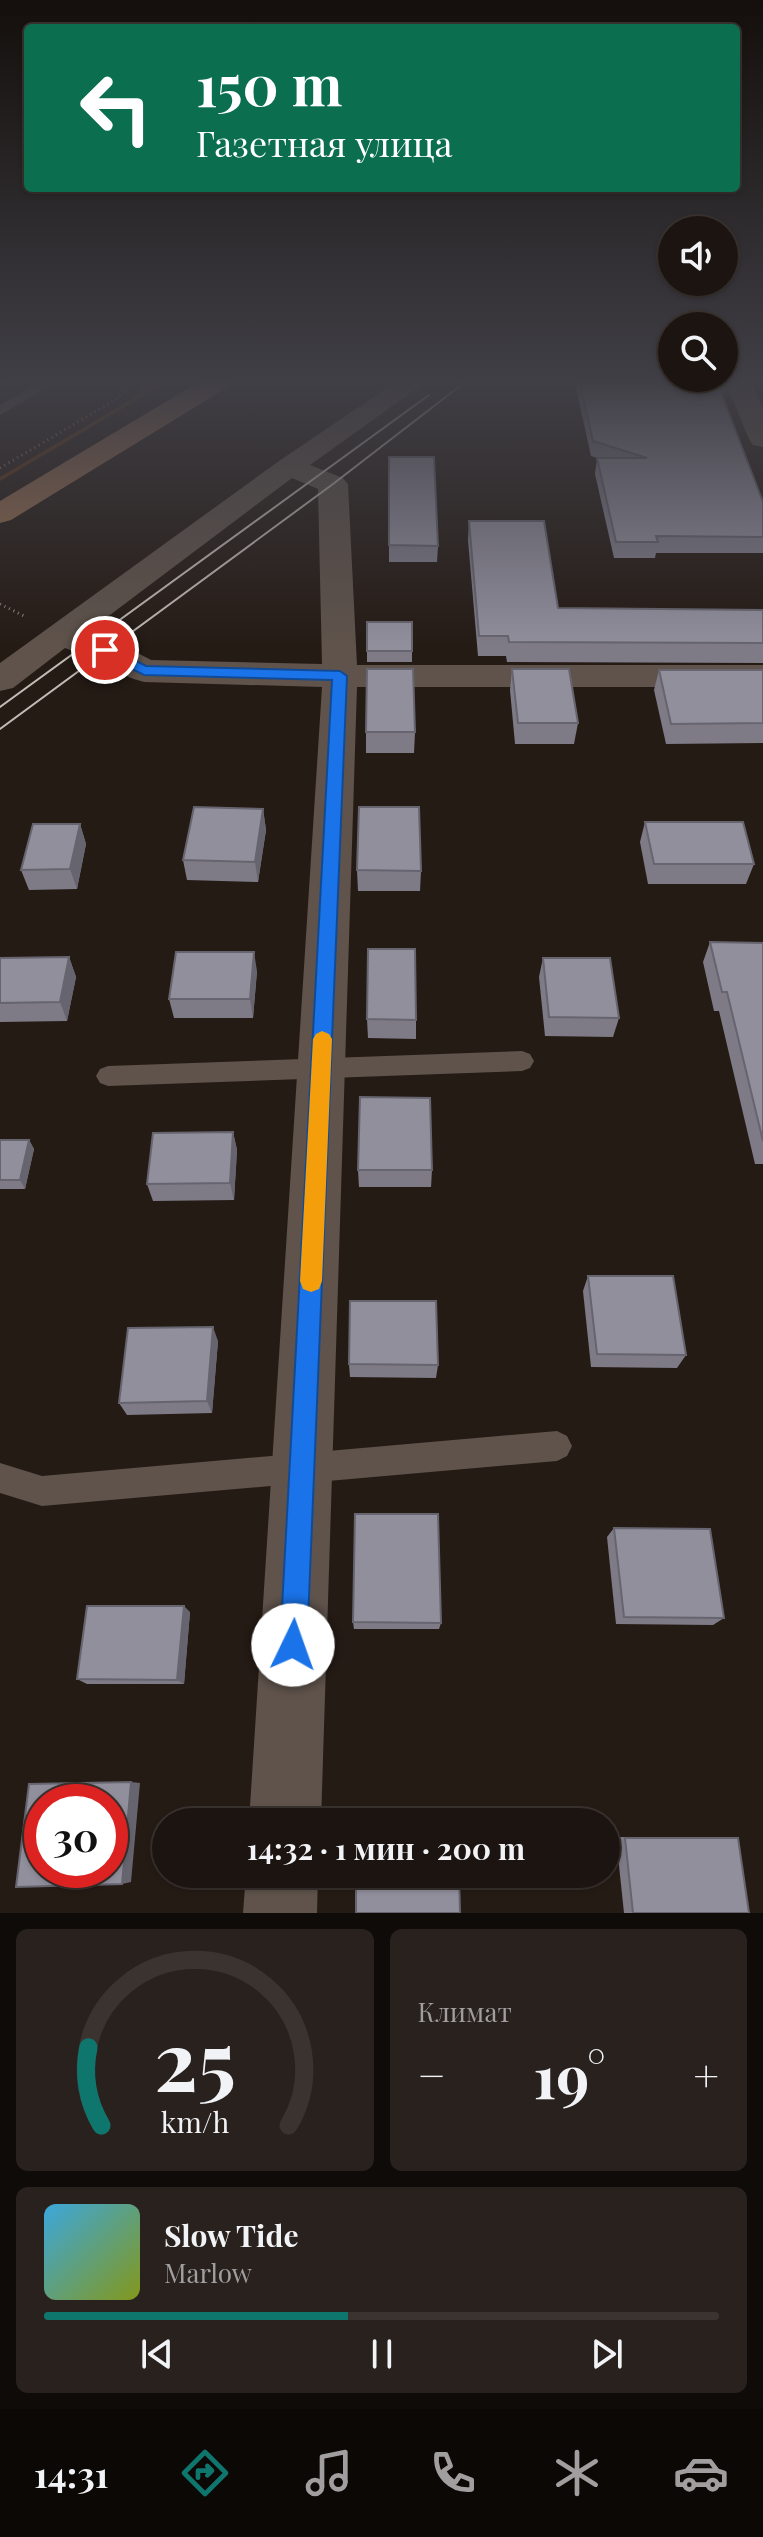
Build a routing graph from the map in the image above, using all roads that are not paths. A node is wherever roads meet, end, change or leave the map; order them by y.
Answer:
1 (75, 468) edge
2 (287, 468) edge
3 (292, 468) edge
4 (0, 514) edge
5 (62, 636) junction
6 (340, 676) junction
7 (763, 676) edge
8 (0, 680) edge
9 (522, 1061) dead end
10 (321, 1068) junction
11 (108, 1076) dead end
12 (557, 1446) dead end
13 (302, 1468) junction
14 (0, 1478) edge
15 (286, 1808) edge
16 (281, 1888) edge
17 (280, 1913) edge

1 - 4 main road
2 - 5 street
3 - 6 street
5 - 6 street
5 - 8 street
6 - 7 street
6 - 10 street
9 - 10 lane
10 - 11 lane
10 - 13 street
12 - 13 lane
13 - 14 lane
13 - 15 street
16 - 17 street

